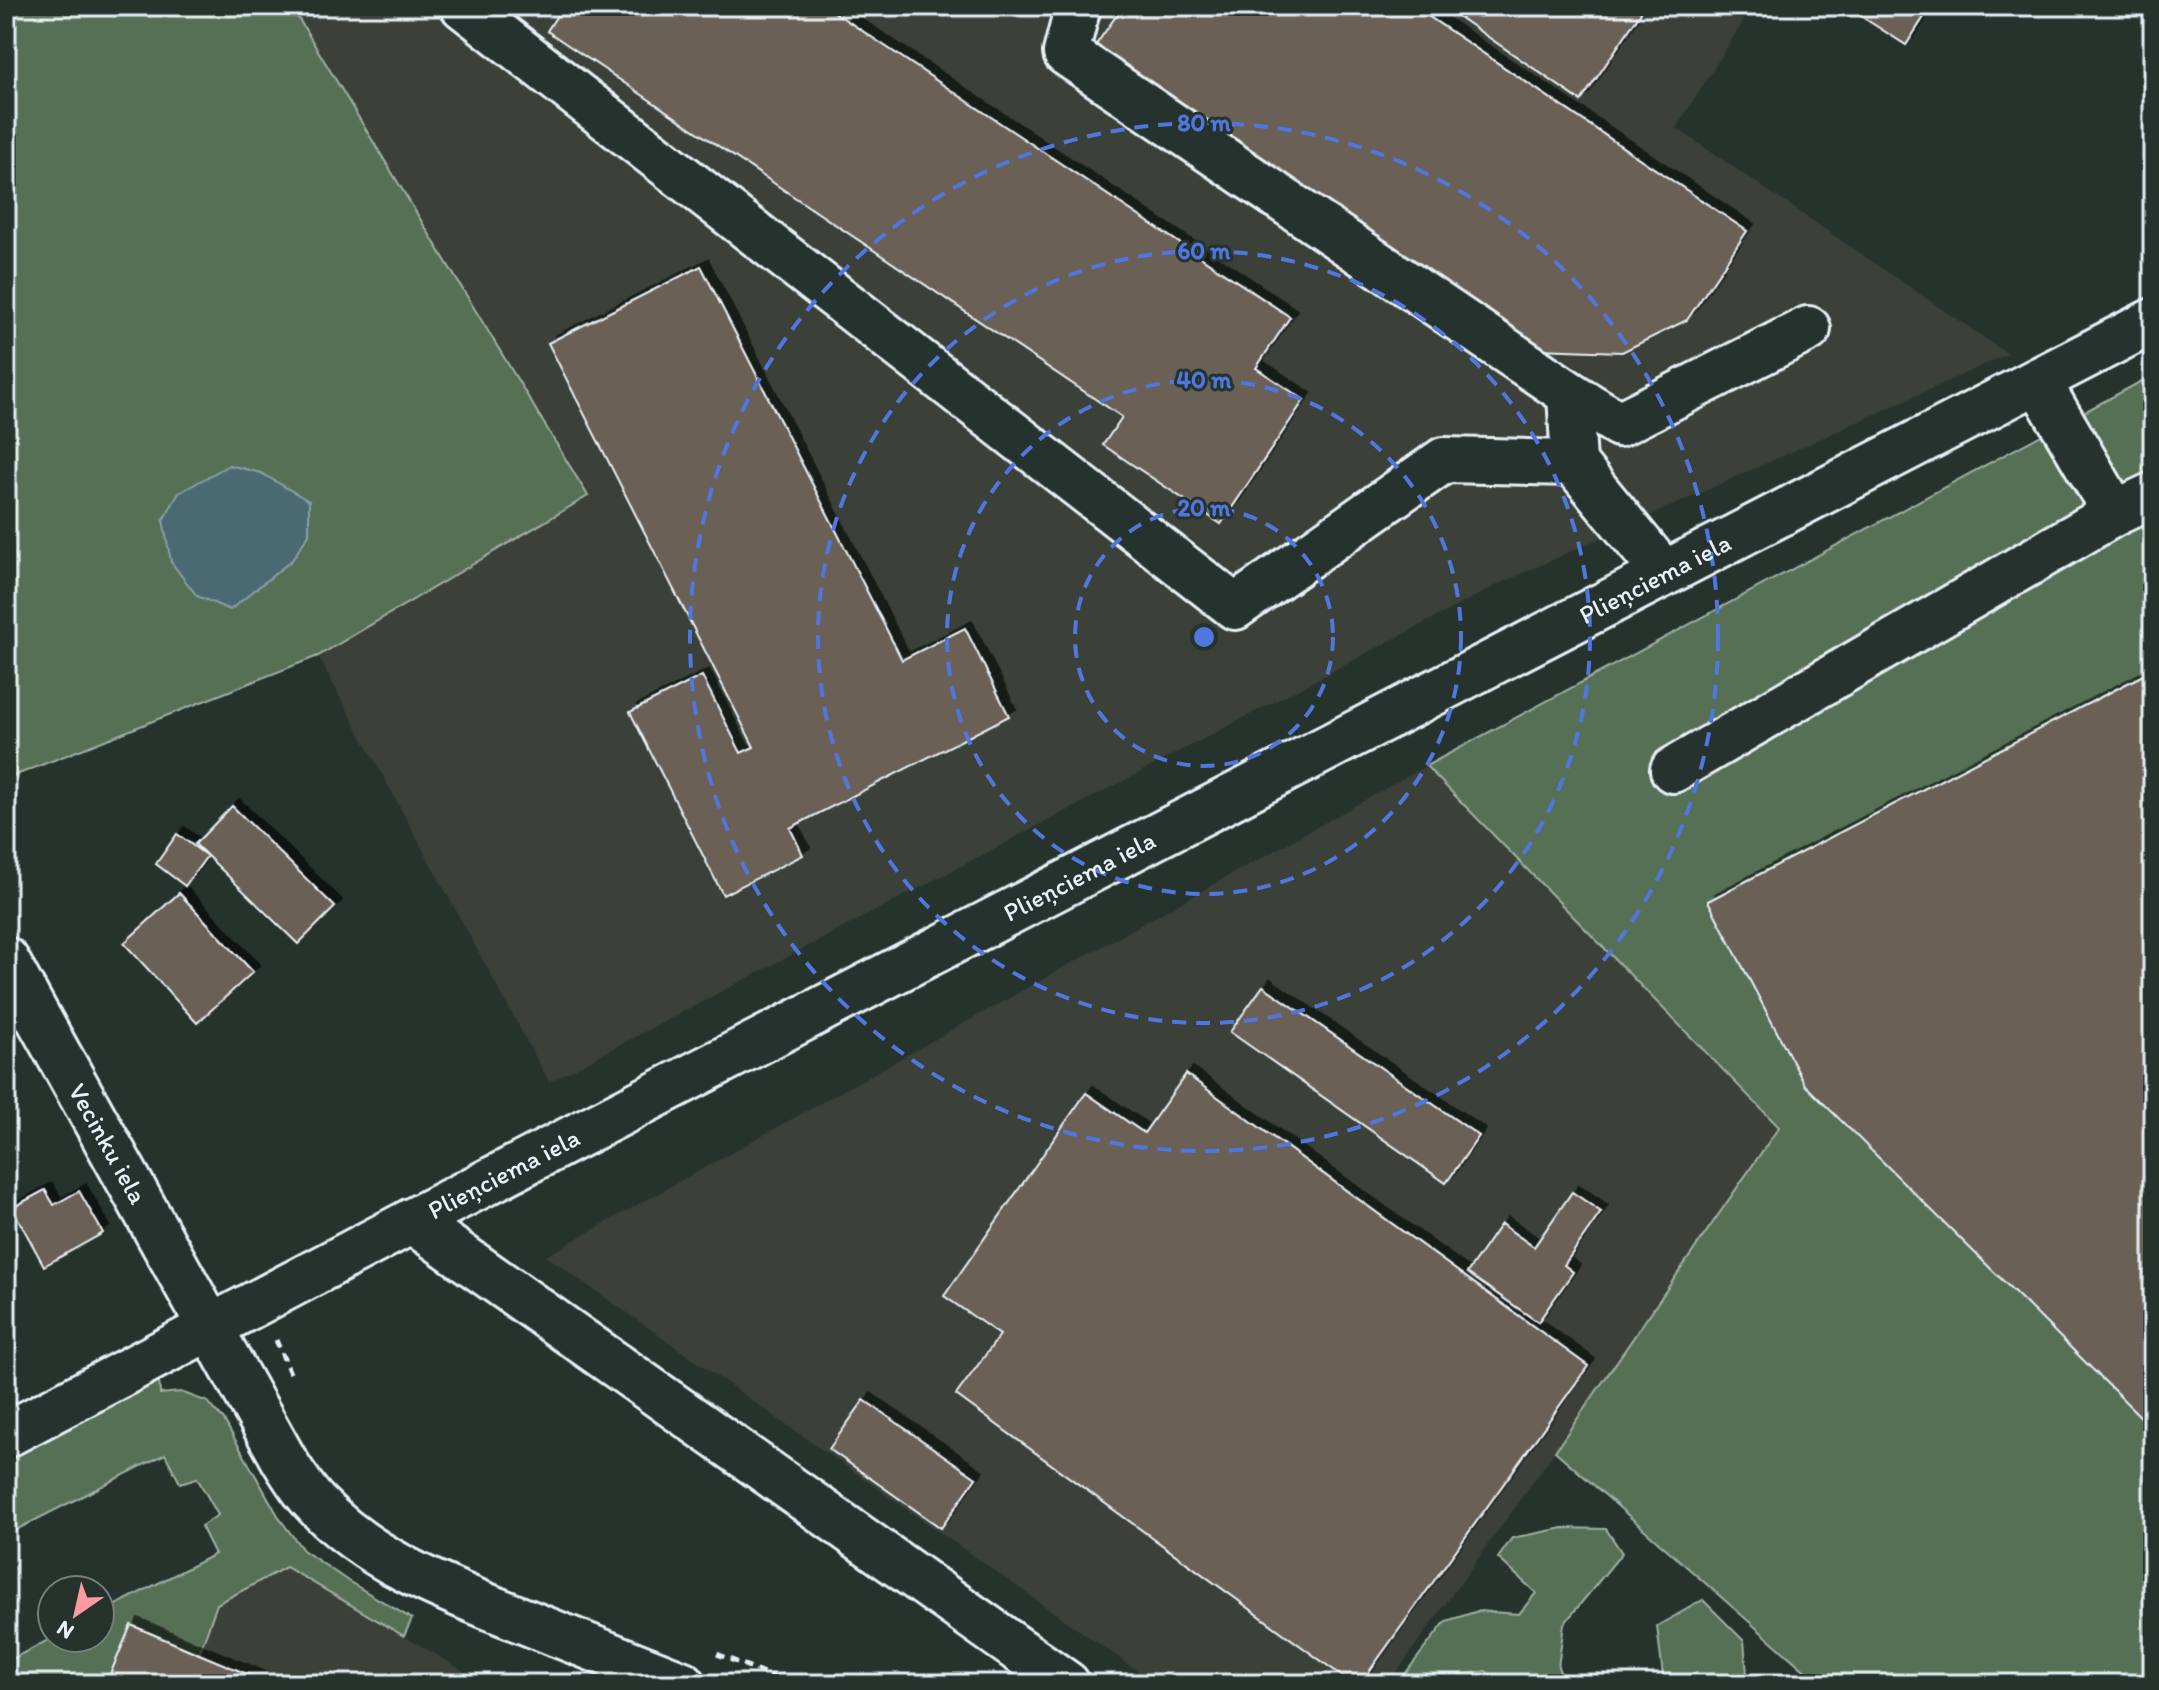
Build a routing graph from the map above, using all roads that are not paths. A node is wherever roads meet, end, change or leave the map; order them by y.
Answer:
1 (463, 6) edge
2 (1078, 6) edge
3 (2153, 321) edge
4 (1808, 329) dead end
5 (2038, 381) junction
6 (1570, 394) junction
7 (1574, 463) junction
8 (2134, 504) edge
9 (1664, 573) junction
10 (1673, 770) dead end
11 (6, 960) edge
12 (412, 1221) junction
13 (212, 1328) junction
14 (6, 1435) edge
15 (694, 1667) edge
16 (1067, 1684) edge

1 - 7 main road
2 - 6 main road
3 - 5 main road, Plieņciema iela
4 - 6 main road
5 - 8 main road
5 - 9 main road, Plieņciema iela
6 - 7 main road
7 - 9 main road
8 - 10 main road
9 - 12 main road, Plieņciema iela
11 - 13 main road, Vecinku iela
12 - 13 main road, Plieņciema iela
12 - 16 main road
13 - 14 main road, Plieņciema iela
13 - 15 main road, Vecinku iela

